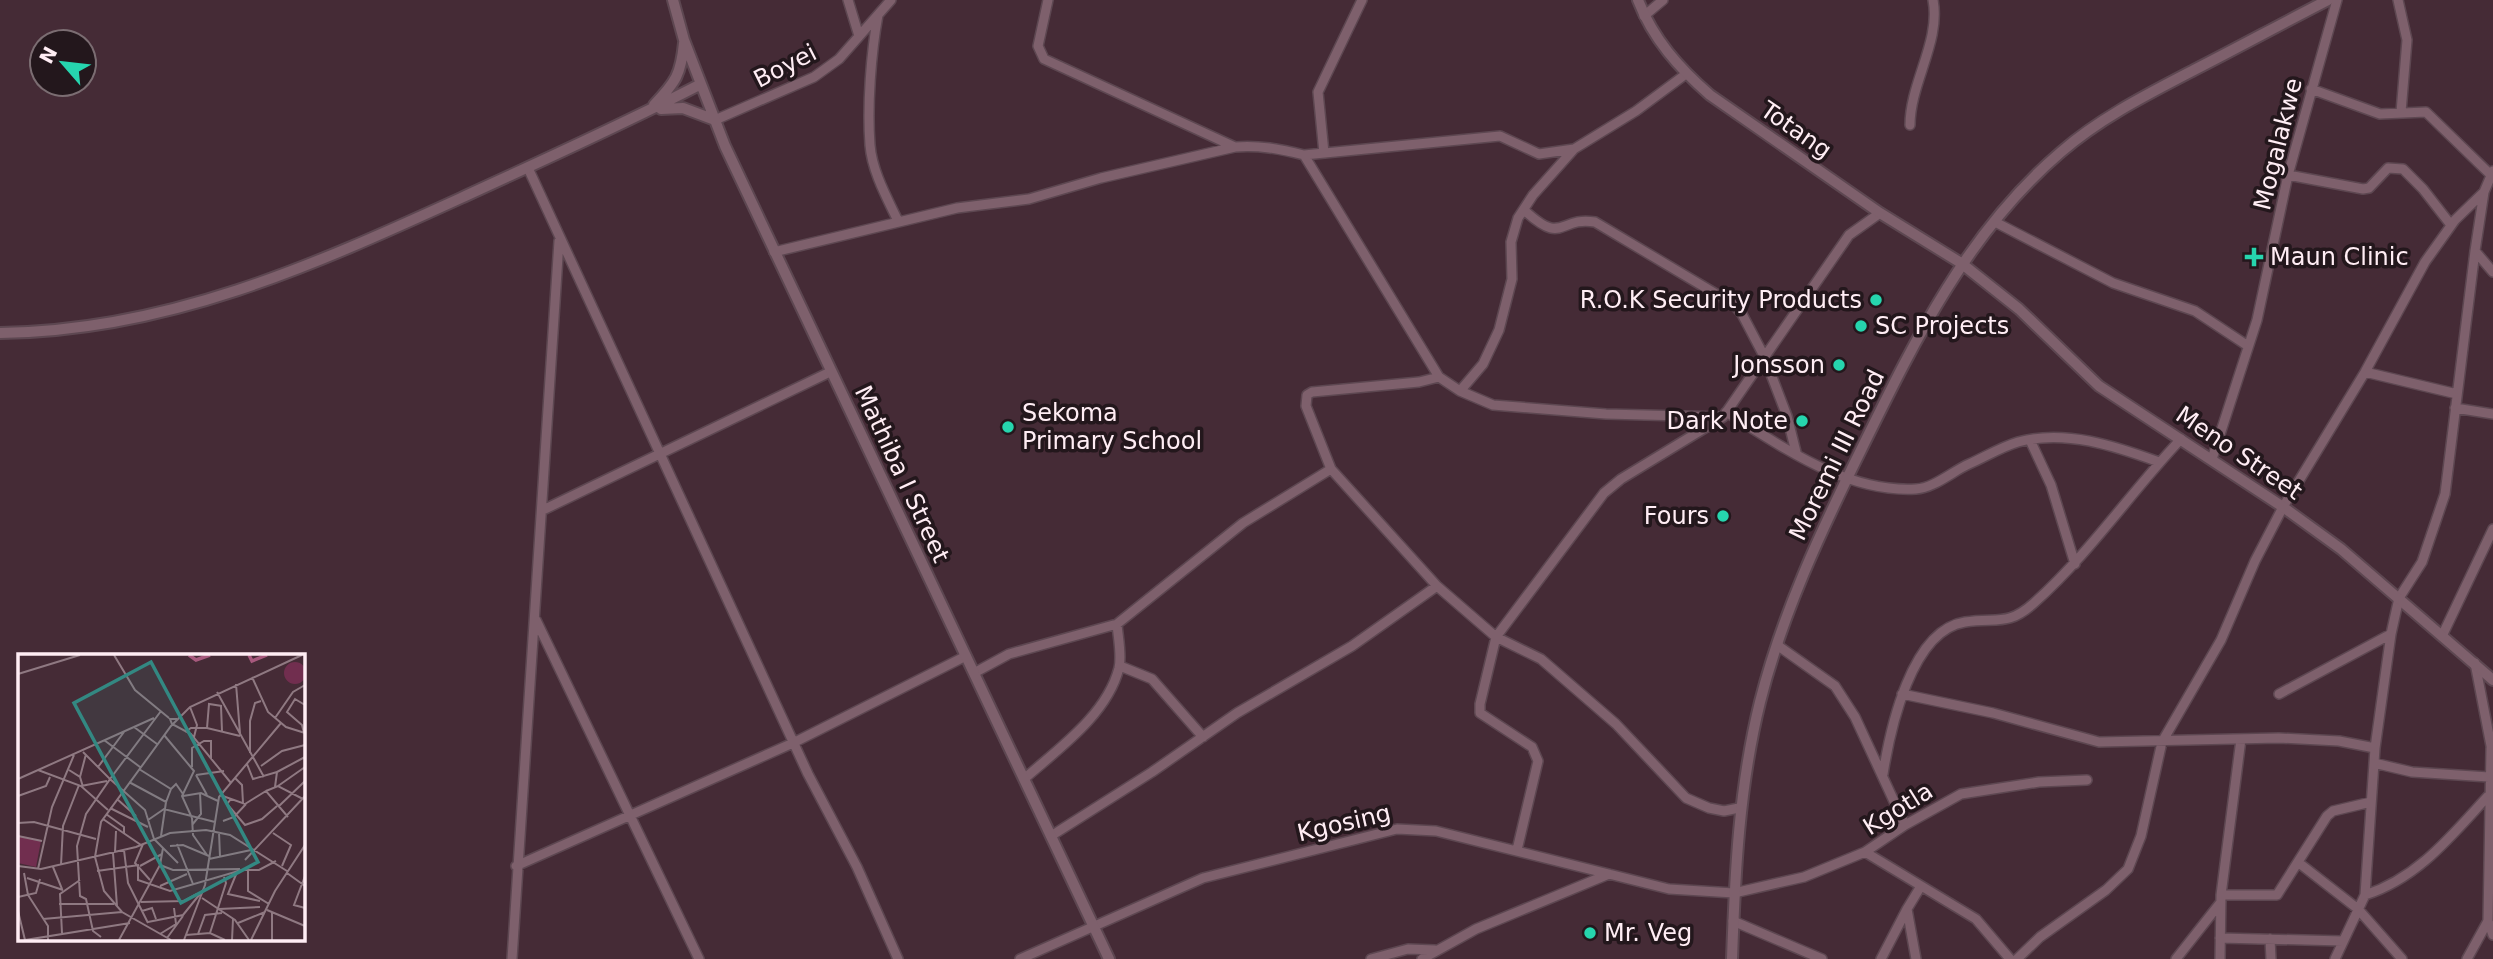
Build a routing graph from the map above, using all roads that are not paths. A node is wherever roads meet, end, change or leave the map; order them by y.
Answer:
1 (673, 0) edge
2 (848, 0) edge
3 (891, 0) edge
4 (1048, 0) edge
5 (1362, 0) edge
6 (1638, 0) edge
7 (1663, 0) edge
8 (1933, 0) edge
9 (2328, 0) edge
10 (2337, 0) edge
11 (2398, 0) edge
12 (878, 14) junction
13 (1644, 16) junction
14 (859, 36) junction
15 (684, 40) junction
16 (1686, 74) junction
17 (701, 84) junction
18 (2311, 89) junction
19 (648, 112) junction
20 (2401, 112) junction
21 (715, 120) junction
22 (1910, 125) dead end
23 (1235, 147) junction
24 (1574, 149) junction
25 (1324, 153) junction
26 (1304, 155) junction
27 (528, 168) junction
28 (2492, 173) edge
29 (2288, 176) junction
30 (2484, 192) junction
31 (1524, 209) junction
32 (1880, 213) junction
33 (898, 221) junction
34 (1995, 222) junction
35 (2451, 225) junction
36 (559, 240) junction
37 (2475, 251) junction
38 (774, 252) junction
39 (1961, 263) junction
40 (2493, 272) edge
41 (0, 332) edge
42 (2248, 346) junction
43 (1764, 356) junction
44 (830, 372) junction
45 (2365, 372) junction
46 (1439, 377) junction
47 (1460, 391) junction
48 (2457, 394) junction
49 (2455, 408) junction
50 (2493, 414) edge
51 (1724, 415) junction
52 (2180, 439) junction
53 (2030, 440) junction
54 (1796, 452) junction
55 (659, 454) junction
56 (2212, 459) junction
57 (2159, 462) junction
58 (1331, 469) junction
59 (1846, 480) junction
60 (2283, 507) junction
61 (543, 510) junction
62 (2493, 529) edge
63 (2076, 565) junction
64 (1437, 586) junction
65 (2399, 598) junction
66 (534, 617) junction
67 (1117, 624) junction
68 (2391, 634) junction
69 (2442, 634) junction
70 (1496, 637) junction
71 (1777, 645) junction
72 (966, 656) junction
73 (2475, 663) junction
74 (1120, 666) junction
75 (974, 673) junction
76 (2493, 680) edge
77 (1902, 694) junction
78 (2278, 694) dead end
79 (1203, 737) junction
80 (2241, 739) junction
81 (2162, 742) junction
82 (793, 743) junction
83 (2375, 748) junction
84 (2492, 750) edge
85 (2374, 763) junction
86 (1883, 774) junction
87 (2489, 777) junction
88 (1024, 779) junction
89 (2087, 780) dead end
90 (2488, 796) junction
91 (2371, 803) junction
92 (1739, 808) junction
93 (628, 816) junction
94 (1905, 825) junction
95 (1051, 836) junction
96 (1517, 850) junction
97 (1865, 852) junction
98 (2299, 863) junction
99 (516, 866) junction
100 (1609, 874) junction
101 (1922, 886) junction
102 (1734, 893) junction
103 (2365, 895) junction
104 (2221, 898) junction
105 (1908, 909) junction
106 (2358, 909) junction
107 (1733, 921) junction
108 (2487, 921) junction
109 (1093, 924) junction
110 (2493, 935) edge
111 (2220, 938) junction
112 (2270, 939) junction
113 (2343, 941) junction
114 (1435, 950) junction
115 (512, 959) edge
116 (699, 959) edge
117 (898, 959) edge
118 (1020, 959) edge
119 (1109, 959) edge
120 (1371, 959) edge
121 (1422, 959) edge
122 (1732, 959) edge
123 (1822, 959) edge
124 (1881, 959) edge
125 (1916, 959) edge
126 (2010, 959) edge
127 (2017, 959) edge
128 (2176, 959) edge
129 (2220, 959) edge
130 (2271, 959) edge
131 (2335, 959) edge
132 (2402, 959) edge
133 (2467, 959) edge

1 - 15 street, Mathiba I Street
2 - 14 street
3 - 12 street, Boyei
4 - 23 street
5 - 25 street
6 - 13 street, Totang
7 - 13 street
8 - 22 street
9 - 34 street, Moremi III Road
10 - 18 street, Mogalakwe
11 - 20 street
12 - 14 street, Boyei
12 - 33 street
13 - 16 street, Totang
14 - 21 street, Boyei
15 - 17 street, Mathiba I Street
15 - 19 street
16 - 24 street
16 - 32 street, Totang
17 - 19 street
17 - 21 street, Mathiba I Street
18 - 20 street
18 - 29 street, Mogalakwe
19 - 21 street
19 - 27 street
20 - 28 street
21 - 38 street, Mathiba I Street
23 - 26 street
23 - 33 street
24 - 25 street
24 - 31 street
25 - 26 street
26 - 46 street
27 - 36 street
27 - 41 street
28 - 30 street
29 - 35 street
29 - 42 street, Mogalakwe
30 - 35 street
30 - 37 street
31 - 43 street
31 - 47 street
32 - 39 street, Totang
32 - 43 street
33 - 38 street
34 - 39 street, Moremi III Road
34 - 42 street
35 - 45 street
36 - 55 street
36 - 61 street
37 - 40 street
37 - 48 street
38 - 44 street, Mathiba I Street
39 - 52 street, Meno Street
39 - 59 street, Moremi III Road
42 - 56 street, Mogalakwe
43 - 51 street
43 - 54 street
44 - 55 street
44 - 72 street, Mathiba I Street
45 - 48 street
45 - 60 street
46 - 47 street
46 - 58 street
47 - 51 street
48 - 49 street
49 - 50 street
49 - 65 street
51 - 54 street
51 - 70 street
52 - 56 street, Meno Street
52 - 57 street
53 - 57 street
53 - 59 street
53 - 63 street
54 - 59 street
55 - 61 street
55 - 82 street
56 - 60 street, Meno Street
57 - 63 street
58 - 64 street
58 - 67 street
59 - 71 street, Moremi III Road
60 - 65 street, Meno Street
60 - 81 street
61 - 66 street
62 - 69 street
63 - 77 street
64 - 70 street
64 - 79 street
65 - 68 street
65 - 69 street, Meno Street
66 - 93 street
66 - 99 street
67 - 74 street
67 - 75 street
68 - 78 street
68 - 83 street
69 - 73 street, Meno Street
70 - 92 street
70 - 96 street
71 - 86 street
71 - 92 street, Moremi III Road
72 - 75 street, Mathiba I Street
72 - 82 street
73 - 76 street, Meno Street
73 - 84 street
74 - 79 street
74 - 88 street
75 - 88 street, Mathiba I Street
77 - 81 street
77 - 86 street
79 - 95 street
80 - 81 street
80 - 83 street
80 - 104 street
81 - 127 street
82 - 93 street
82 - 117 street
83 - 85 street
84 - 87 street
85 - 87 street
85 - 91 street
86 - 94 street
87 - 90 street
88 - 95 street, Mathiba I Street
89 - 94 street, Kgotla
90 - 103 street
90 - 108 street
91 - 98 street
91 - 103 street
92 - 102 street, Moremi III Road
93 - 99 street
93 - 116 street
94 - 97 street, Kgotla
95 - 109 street, Mathiba I Street
96 - 100 street, Kgosing
96 - 109 street, Kgosing
97 - 101 street
97 - 102 street, Kgotla
98 - 104 street
98 - 106 street
99 - 115 street
100 - 102 street, Kgosing
100 - 114 street
101 - 105 street
101 - 126 street
102 - 107 street, Moremi III Road
103 - 106 street
104 - 111 street
104 - 128 street
105 - 124 street
105 - 125 street
106 - 113 street
106 - 132 street
107 - 122 street, Moremi III Road
107 - 123 street
108 - 110 street
108 - 133 street
109 - 118 street, Kgosing
109 - 119 street, Mathiba I Street
111 - 112 street
111 - 129 street
112 - 113 street
112 - 130 street
113 - 131 street
114 - 120 street
114 - 121 street

